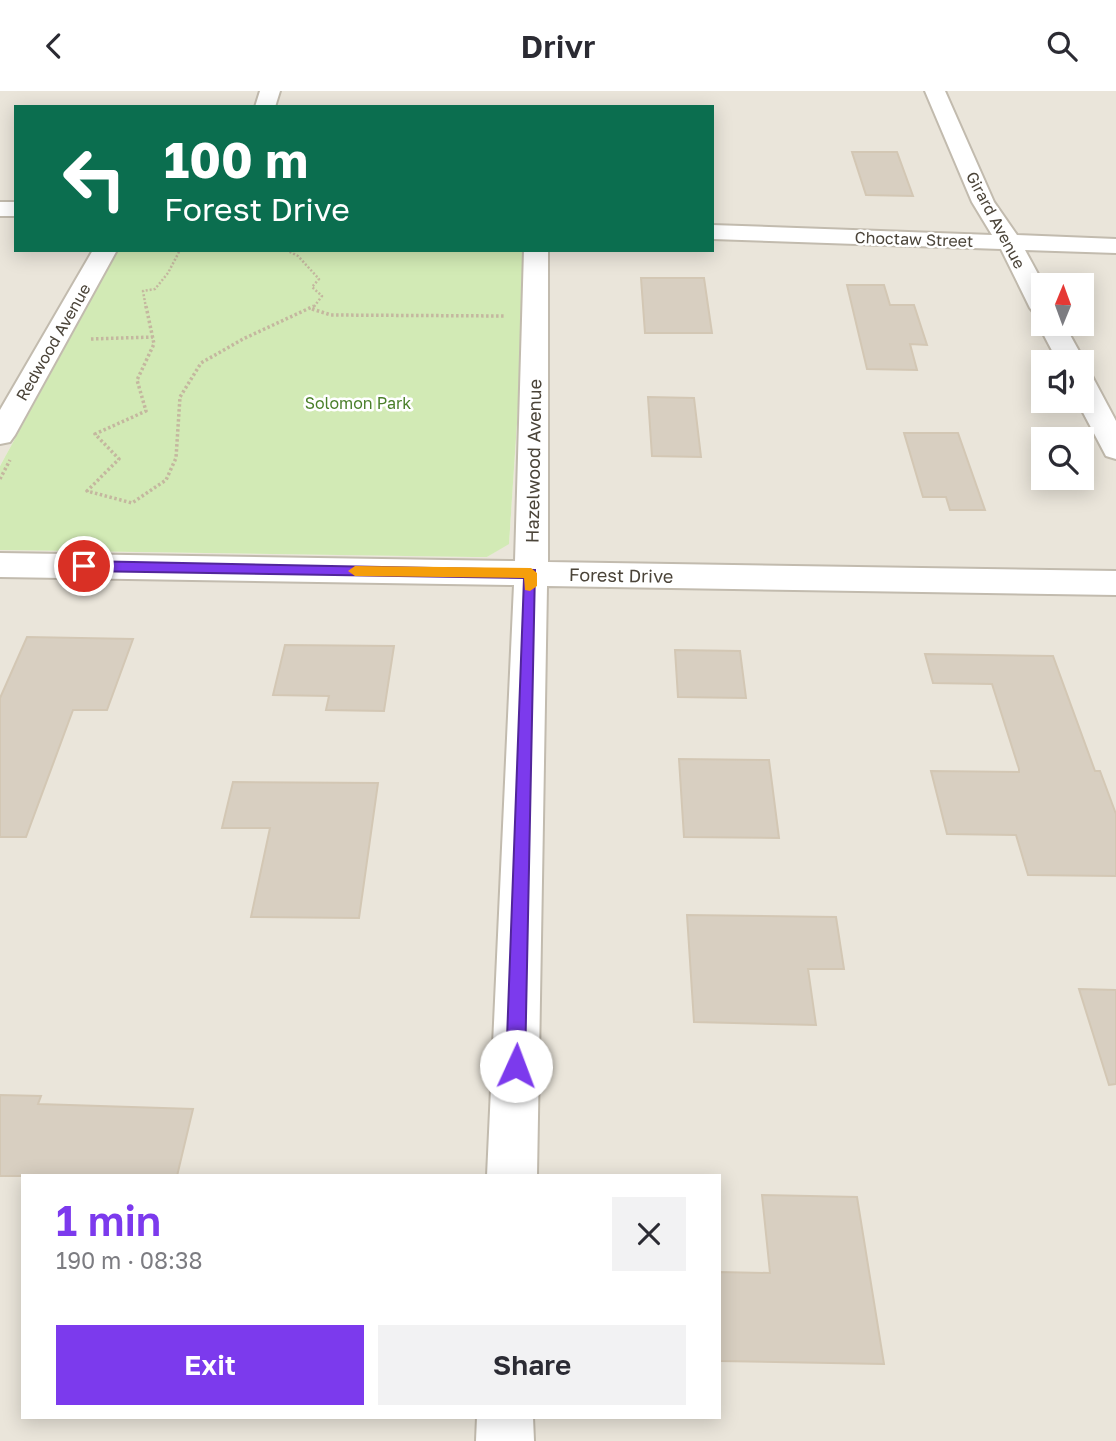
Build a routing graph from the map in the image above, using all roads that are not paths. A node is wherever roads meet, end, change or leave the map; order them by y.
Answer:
1 (935, 91) edge
2 (714, 232) edge
3 (1009, 242) junction
4 (1116, 246) edge
5 (104, 252) edge
6 (536, 252) edge
7 (1031, 285) edge
8 (1094, 406) edge
9 (0, 435) edge
10 (1116, 449) edge
11 (0, 565) edge
12 (531, 573) junction
13 (1116, 583) edge
14 (513, 1174) edge
15 (505, 1419) edge
16 (505, 1441) edge

1 - 3 street, Girard Avenue
2 - 3 street, Choctaw Street
3 - 4 street, Choctaw Street
3 - 7 street, Girard Avenue
5 - 9 street, Redwood Avenue
6 - 12 street, Hazelwood Avenue
8 - 10 street
11 - 12 street, Forest Drive
12 - 13 street, Forest Drive
12 - 14 street, Hazelwood Avenue
15 - 16 street

